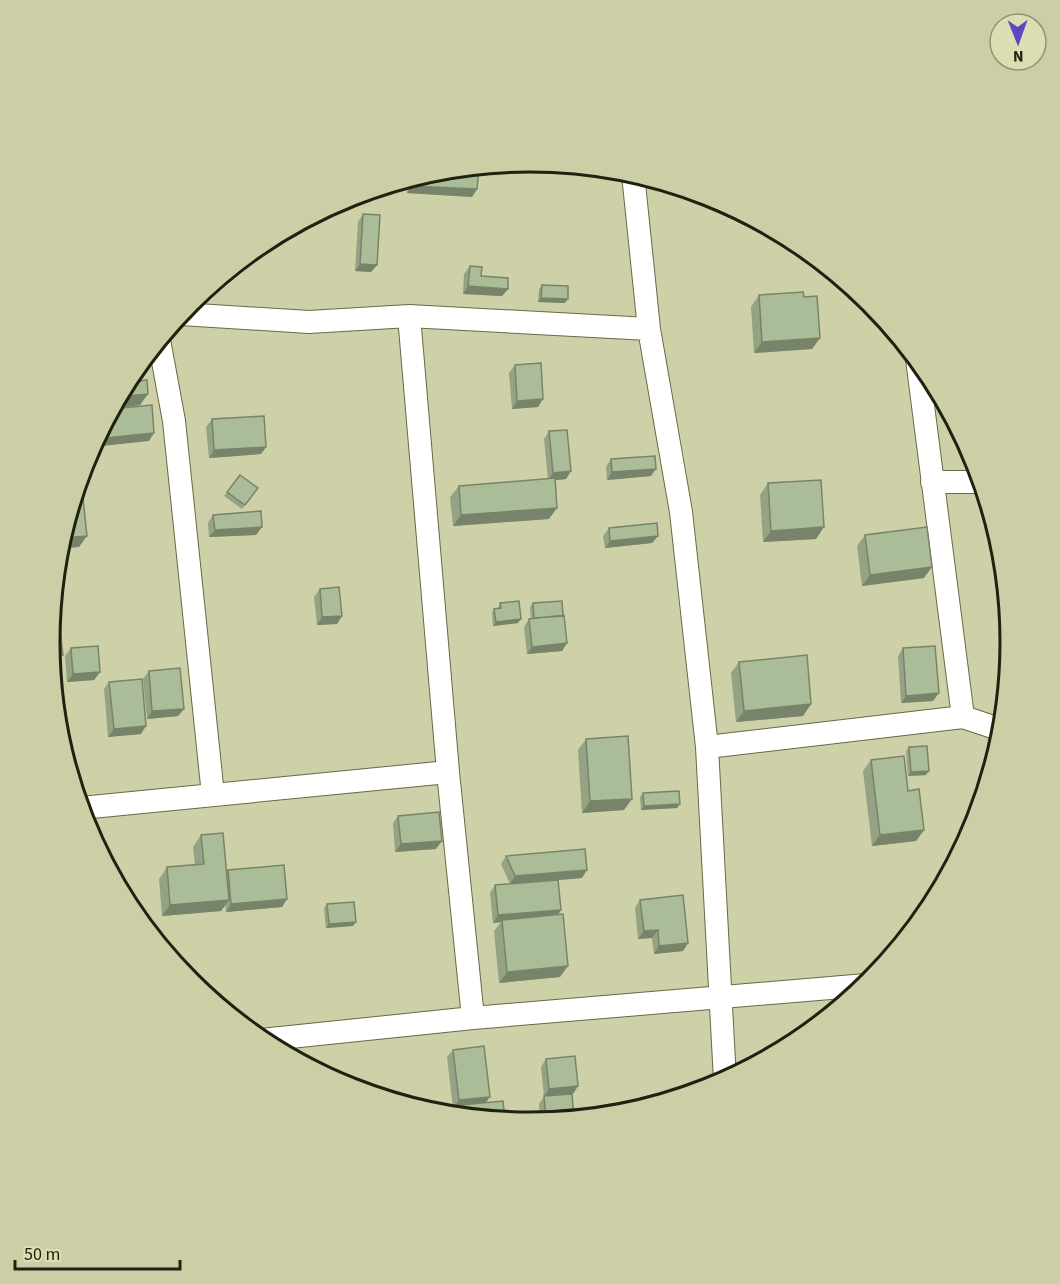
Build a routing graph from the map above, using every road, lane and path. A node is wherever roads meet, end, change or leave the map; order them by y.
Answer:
1 (634, 184) edge
2 (193, 315) edge
3 (409, 316) junction
4 (649, 329) junction
5 (161, 351) edge
6 (919, 379) edge
7 (932, 482) junction
8 (972, 483) edge
9 (963, 717) junction
10 (992, 727) edge
11 (707, 747) junction
12 (448, 772) junction
13 (213, 795) junction
14 (90, 807) edge
15 (849, 986) edge
16 (720, 996) junction
17 (473, 1018) junction
18 (278, 1038) edge
19 (724, 1070) edge

1 - 4 street
2 - 3 street
3 - 4 street
3 - 12 street
4 - 11 street
5 - 13 street
6 - 7 street
7 - 8 street
7 - 9 street
9 - 10 street
9 - 11 street
11 - 16 street
12 - 13 street
12 - 17 street
13 - 14 street
15 - 16 street
16 - 17 street
16 - 19 street
17 - 18 street

